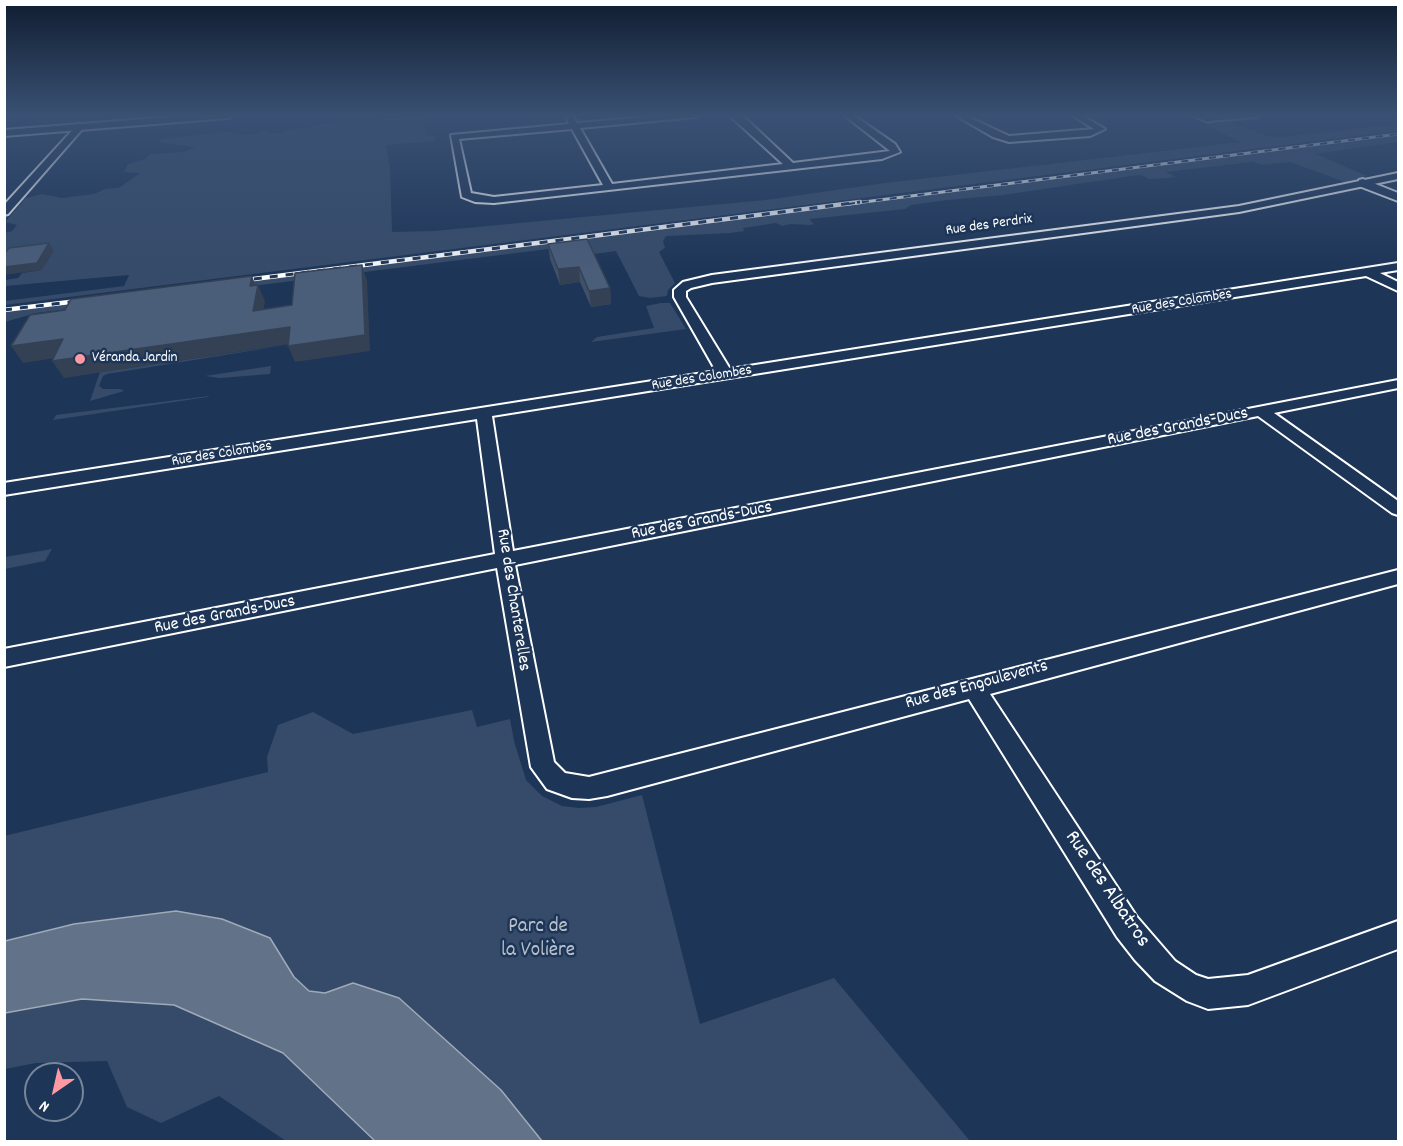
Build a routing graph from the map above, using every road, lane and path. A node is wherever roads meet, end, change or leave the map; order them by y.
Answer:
1 (43, 168) edge
2 (461, 168) edge
3 (599, 168) edge
4 (769, 168) edge
5 (1398, 176) edge
6 (1363, 183) junction
7 (609, 187) junction
8 (1398, 197) edge
9 (4, 212) edge
10 (1398, 267) edge
11 (1370, 273) junction
12 (1398, 287) edge
13 (726, 375) junction
14 (1398, 384) edge
15 (1261, 411) junction
16 (484, 413) junction
17 (4, 489) edge
18 (1398, 509) edge
19 (505, 561) junction
20 (1398, 577) edge
21 (4, 658) edge
22 (973, 687) junction
23 (556, 782) joint
24 (1398, 935) edge

1 - 9 street
2 - 7 street
3 - 7 street
4 - 7 street
5 - 6 street, Rue des Perdrix
6 - 8 street
6 - 13 street, Rue des Perdrix
10 - 11 street, Rue des Colombes
11 - 12 street
11 - 13 street, Rue des Colombes
13 - 16 street, Rue des Colombes
14 - 15 street, Rue des Grands-Ducs
15 - 18 street
15 - 19 street, Rue des Grands-Ducs
16 - 17 street, Rue des Colombes
16 - 19 street, Rue des Chanterelles
19 - 21 street, Rue des Grands-Ducs
19 - 23 street, Rue des Chanterelles
20 - 22 street, Rue des Engoulevents
22 - 23 street, Rue des Engoulevents
22 - 24 street, Rue des Albatros

